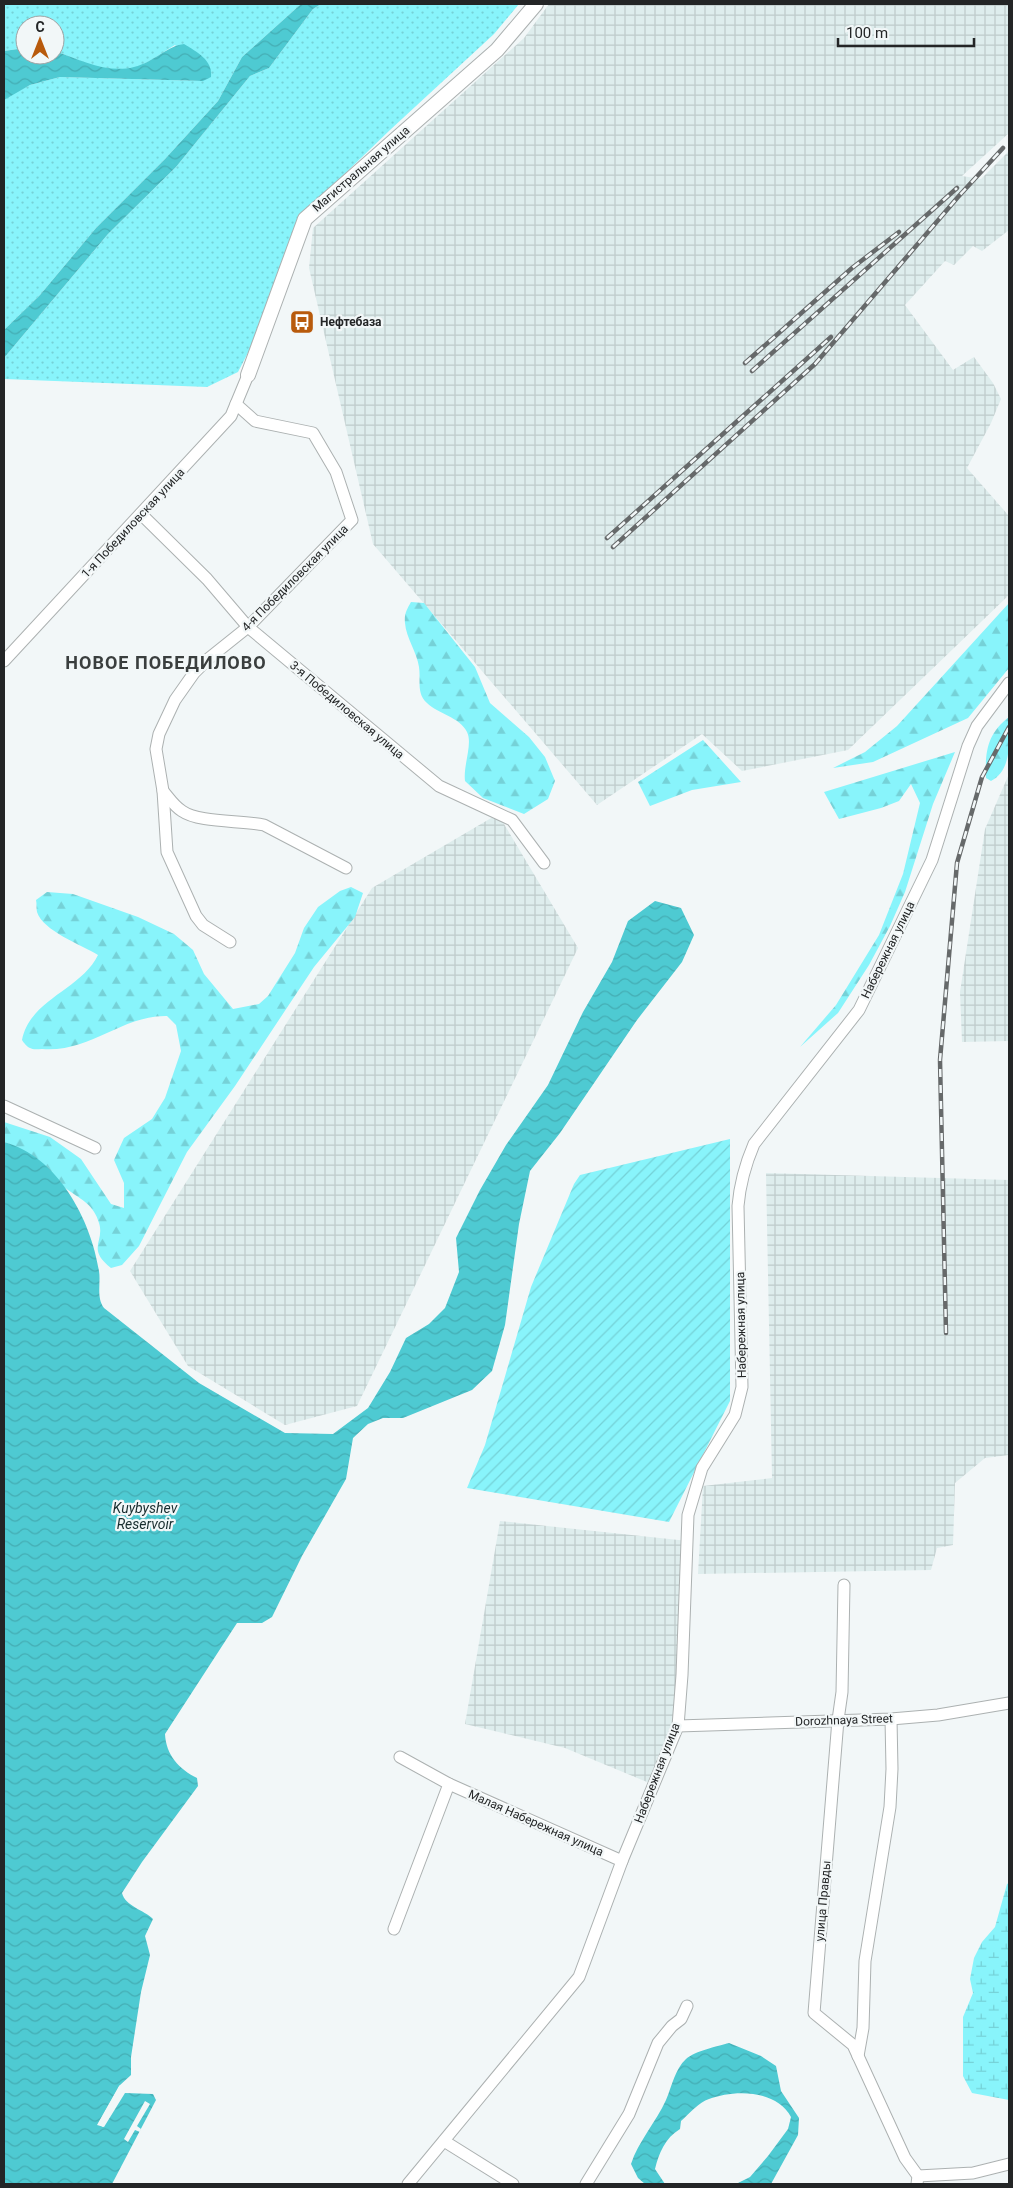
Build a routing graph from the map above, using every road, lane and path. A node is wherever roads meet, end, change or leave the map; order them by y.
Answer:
1 (536, 4) edge
2 (248, 375) joint
3 (236, 404) junction
4 (141, 514) junction
5 (248, 627) junction
6 (4, 661) edge
7 (1009, 682) edge
8 (163, 791) junction
9 (544, 863) dead end
10 (346, 868) dead end
11 (230, 942) dead end
12 (4, 1106) edge
13 (95, 1148) dead end
14 (844, 1585) dead end
15 (1009, 1703) edge
16 (891, 1719) junction
17 (838, 1720) junction
18 (678, 1726) junction
19 (400, 1757) dead end
20 (449, 1784) junction
21 (622, 1861) junction
22 (394, 1929) dead end
23 (687, 2006) dead end
24 (858, 2056) junction
25 (444, 2141) junction
26 (1009, 2164) edge
27 (918, 2180) edge
28 (408, 2184) edge
29 (513, 2184) edge
30 (586, 2184) edge

1 - 2 street, Магистральная улица
2 - 3 street, 1-я Победиловская улица
3 - 4 street, 1-я Победиловская улица
3 - 5 street, 4-я Победиловская улица
4 - 5 street, 3-я Победиловская улица
4 - 6 street, 1-я Победиловская улица
5 - 8 street, 4-я Победиловская улица
5 - 9 street, 3-я Победиловская улица
7 - 18 street, Набережная улица
8 - 10 street
8 - 11 street, 4-я Победиловская улица
12 - 13 street
14 - 17 street, улица Правды
15 - 16 street, Dorozhnaya Street
16 - 17 street, Dorozhnaya Street
16 - 24 street
17 - 18 street, Dorozhnaya Street
17 - 24 street, улица Правды
18 - 21 street, Набережная улица
19 - 20 street, Малая Набережная улица
20 - 21 street, Малая Набережная улица
20 - 22 street
21 - 25 street, Набережная улица
23 - 30 street
24 - 27 street, улица Правды
25 - 28 street, Набережная улица
25 - 29 street
26 - 27 street

